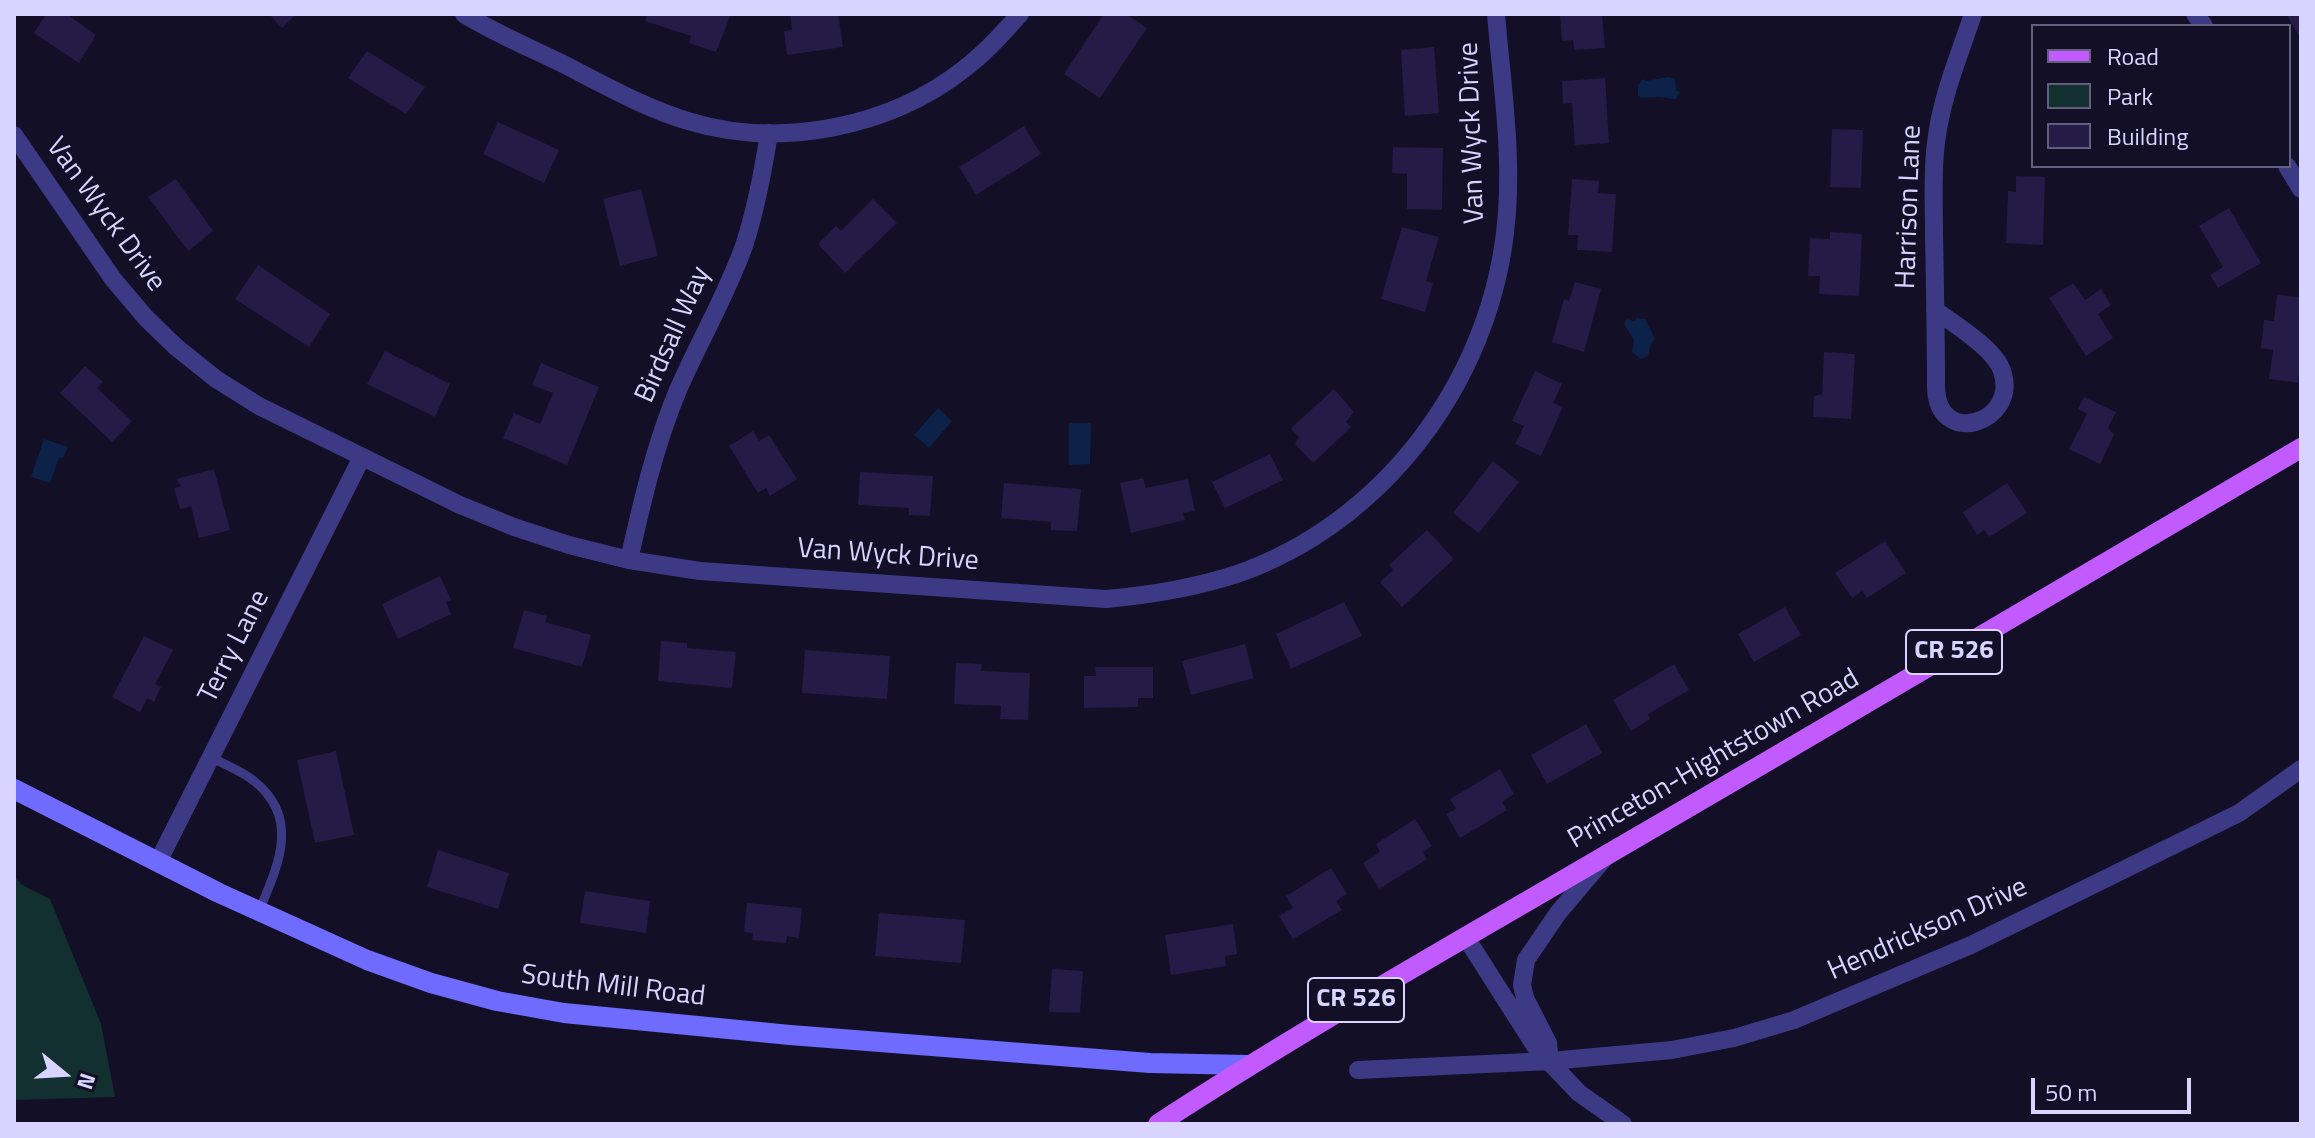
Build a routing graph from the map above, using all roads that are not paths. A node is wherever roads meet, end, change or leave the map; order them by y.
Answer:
1 (464, 14) edge
2 (1020, 14) edge
3 (1496, 14) edge
4 (1973, 14) edge
5 (769, 133) junction
6 (14, 135) edge
7 (2288, 168) edge
8 (2301, 189) edge
9 (1935, 310) junction
10 (2301, 448) edge
11 (362, 457) junction
12 (629, 560) junction
13 (211, 757) junction
14 (2301, 769) edge
15 (14, 789) edge
16 (1606, 856) junction
17 (158, 862) junction
18 (259, 911) junction
19 (1465, 936) junction
20 (1550, 1061) junction
21 (1248, 1065) junction
22 (1358, 1070) dead end
23 (1158, 1124) edge
24 (1623, 1124) edge

1 - 5 street
2 - 5 street
3 - 12 street, Van Wyck Drive
4 - 9 street, Harrison Lane
5 - 12 street, Birdsall Way
6 - 11 street, Van Wyck Drive
7 - 8 street
9 - 9 street, Harrison Lane
10 - 16 main road, Princeton-Hightstown Road / CR 526
11 - 12 street, Van Wyck Drive
11 - 13 street, Terry Lane
13 - 17 street, Terry Lane
13 - 18 lane
14 - 20 street, Hendrickson Drive
15 - 17 main road, South Mill Road
16 - 19 main road, Princeton-Hightstown Road / CR 526
16 - 20 street
17 - 18 main road, South Mill Road
18 - 21 main road, South Mill Road
19 - 20 street
19 - 21 main road, Princeton-Hightstown Road / CR 526
20 - 22 street, Hendrickson Drive
20 - 24 street
21 - 23 main road, Princeton-Hightstown Road

